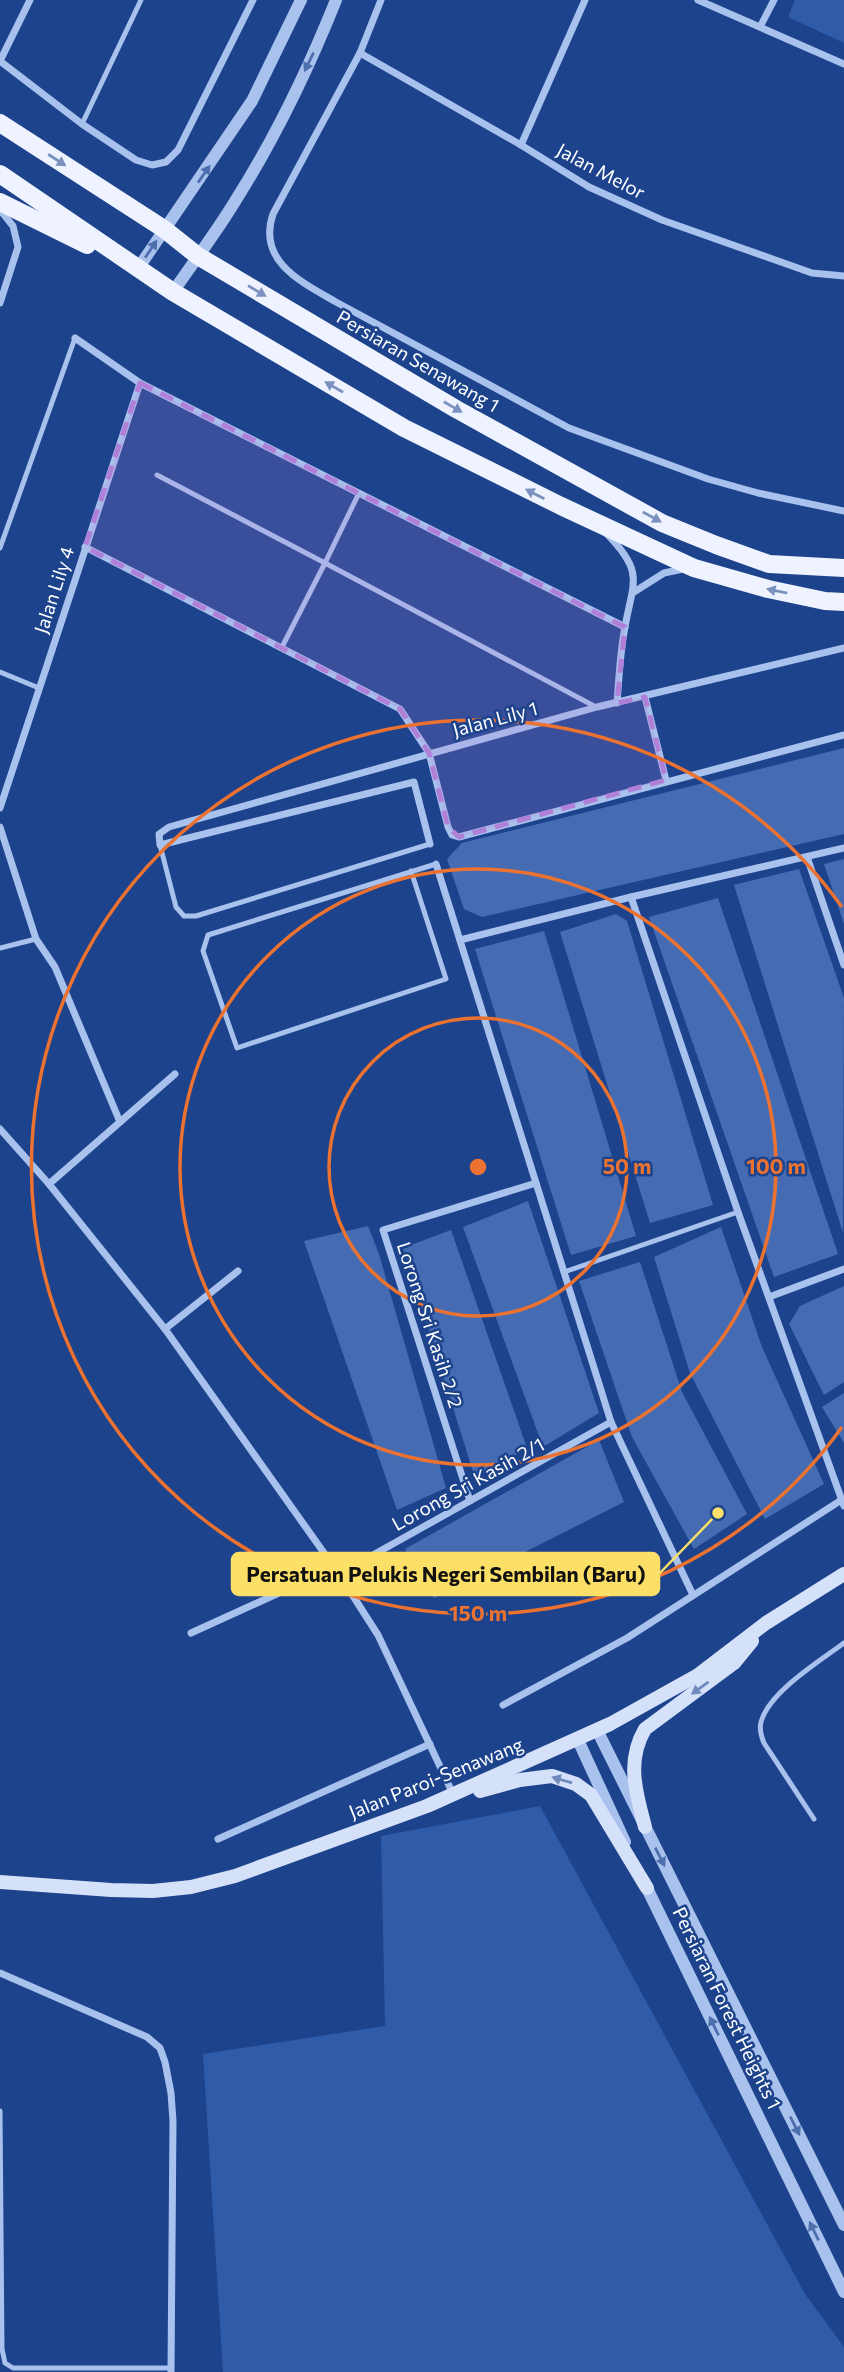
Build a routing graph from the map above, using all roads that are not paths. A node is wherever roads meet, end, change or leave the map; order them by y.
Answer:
1 (30, 0) edge
2 (141, 0) edge
3 (253, 0) edge
4 (301, 0) edge
5 (336, 0) edge
6 (381, 0) edge
7 (585, 0) edge
8 (698, 0) edge
9 (774, 0) edge
10 (760, 27) junction
11 (360, 53) junction
12 (0, 61) edge
13 (844, 64) edge
14 (0, 123) edge
15 (82, 124) junction
16 (521, 145) junction
17 (0, 174) edge
18 (0, 202) edge
19 (0, 210) edge
20 (164, 229) junction
21 (198, 256) junction
22 (137, 270) junction
23 (844, 276) edge
24 (173, 292) junction
25 (0, 303) edge
26 (75, 338) joint
27 (140, 383) junction
28 (157, 475) dead end
29 (359, 493) junction
30 (844, 511) edge
31 (597, 523) junction
32 (85, 547) junction
33 (0, 548) edge
34 (325, 564) junction
35 (694, 568) junction
36 (844, 568) edge
37 (634, 592) junction
38 (844, 602) edge
39 (625, 627) junction
40 (282, 647) junction
41 (844, 648) edge
42 (0, 672) edge
43 (39, 688) junction
44 (645, 696) junction
45 (617, 703) junction
46 (597, 707) junction
47 (844, 735) edge
48 (429, 753) junction
49 (666, 780) junction
50 (0, 808) edge
51 (0, 827) edge
52 (430, 844) joint
53 (160, 845) junction
54 (844, 848) edge
55 (807, 857) junction
56 (436, 863) joint
57 (411, 871) junction
58 (631, 897) junction
59 (36, 939) junction
60 (460, 940) junction
61 (0, 948) edge
62 (844, 964) edge
63 (175, 1074) dead end
64 (120, 1122) junction
65 (0, 1129) edge
66 (536, 1183) junction
67 (49, 1184) junction
68 (738, 1212) junction
69 (844, 1269) edge
70 (237, 1271) dead end
71 (564, 1272) junction
72 (769, 1297) junction
73 (165, 1329) junction
74 (611, 1422) junction
75 (470, 1501) junction
76 (843, 1502) edge
77 (337, 1571) junction
78 (844, 1574) edge
79 (693, 1595) junction
80 (765, 1623) junction
81 (191, 1633) dead end
82 (844, 1643) edge
83 (503, 1705) dead end
84 (597, 1730) junction
85 (578, 1740) junction
86 (430, 1744) junction
87 (454, 1795) junction
88 (427, 1806) junction
89 (814, 1819) dead end
90 (645, 1827) junction
91 (218, 1839) dead end
92 (0, 1882) edge
93 (647, 1888) junction
94 (0, 1973) edge
95 (0, 2110) edge
96 (844, 2225) edge
97 (844, 2292) edge
98 (171, 2370) edge

1 - 12 street
2 - 15 lane
3 - 15 street
20 -> 4 street
5 -> 21 street
6 - 11 street
7 - 16 street
8 - 10 street
9 - 10 street
10 - 13 street
11 - 16 street, Jalan Melor
11 - 30 street
12 - 15 street
14 -> 20 main road, Persiaran Senawang 1
16 - 23 street, Jalan Melor
17 - 22 main road
18 - 22 main road
19 - 25 street
20 - 21 main road, Persiaran Senawang 1
22 -> 20 street
21 - 24 street
21 -> 36 main road, Persiaran Senawang 1
22 - 24 main road
31 -> 24 main road
26 - 27 street
26 - 33 lane
27 - 29 street
27 - 32 street, Jalan Lily 4
28 - 34 lane
29 - 34 lane
29 - 39 street
31 - 35 main road
31 - 37 street
32 - 40 street
32 - 43 street, Jalan Lily 4
34 - 40 lane
34 - 46 lane
35 - 37 street
38 -> 35 main road
37 - 39 street
39 - 45 street
40 - 48 street
41 - 44 street, Jalan Lily 1
42 - 43 lane
43 - 50 street, Jalan Lily 4
44 - 45 street, Jalan Lily 1
44 - 49 street
45 - 46 street, Jalan Lily 1
46 - 48 street, Jalan Lily 1
47 - 49 street
48 - 49 street
48 - 53 street, Jalan Lily 1
51 - 59 street
52 - 53 street
52 - 53 lane
54 - 55 street
55 - 58 street
55 - 62 street
56 - 57 lane
56 - 60 street
57 - 57 lane
58 - 60 street
58 - 68 street
59 - 61 lane
59 - 64 street
60 - 66 street
63 - 64 street
64 - 67 street
65 - 67 street
66 - 71 street
66 - 75 street, Lorong Sri Kasih 2/2
67 - 73 street
68 - 71 lane
68 - 72 street
69 - 72 street
70 - 73 street
71 - 74 street
72 - 76 street
73 - 77 street
74 - 75 street, Lorong Sri Kasih 2/1
74 - 79 street
75 - 77 street, Lorong Sri Kasih 2/1
76 - 79 street
77 - 81 street, Lorong Sri Kasih 2/1
77 - 86 street
78 - 80 main road, Jalan Paroi-Senawang
79 - 83 street
80 - 84 main road, Jalan Paroi-Senawang
80 -> 90 main road
82 - 89 lane
84 - 85 main road, Jalan Paroi-Senawang
84 - 90 street, Persiaran Forest Heights 1
85 - 87 main road, Jalan Paroi-Senawang
85 - 93 street, Persiaran Forest Heights 1
86 - 87 street
86 - 91 street
87 - 88 main road, Jalan Paroi-Senawang
88 - 92 main road, Jalan Paroi-Senawang
93 -> 88 main road
90 -> 96 street, Persiaran Forest Heights 1
97 -> 93 street, Persiaran Forest Heights 1
94 - 98 street
95 - 98 lane

